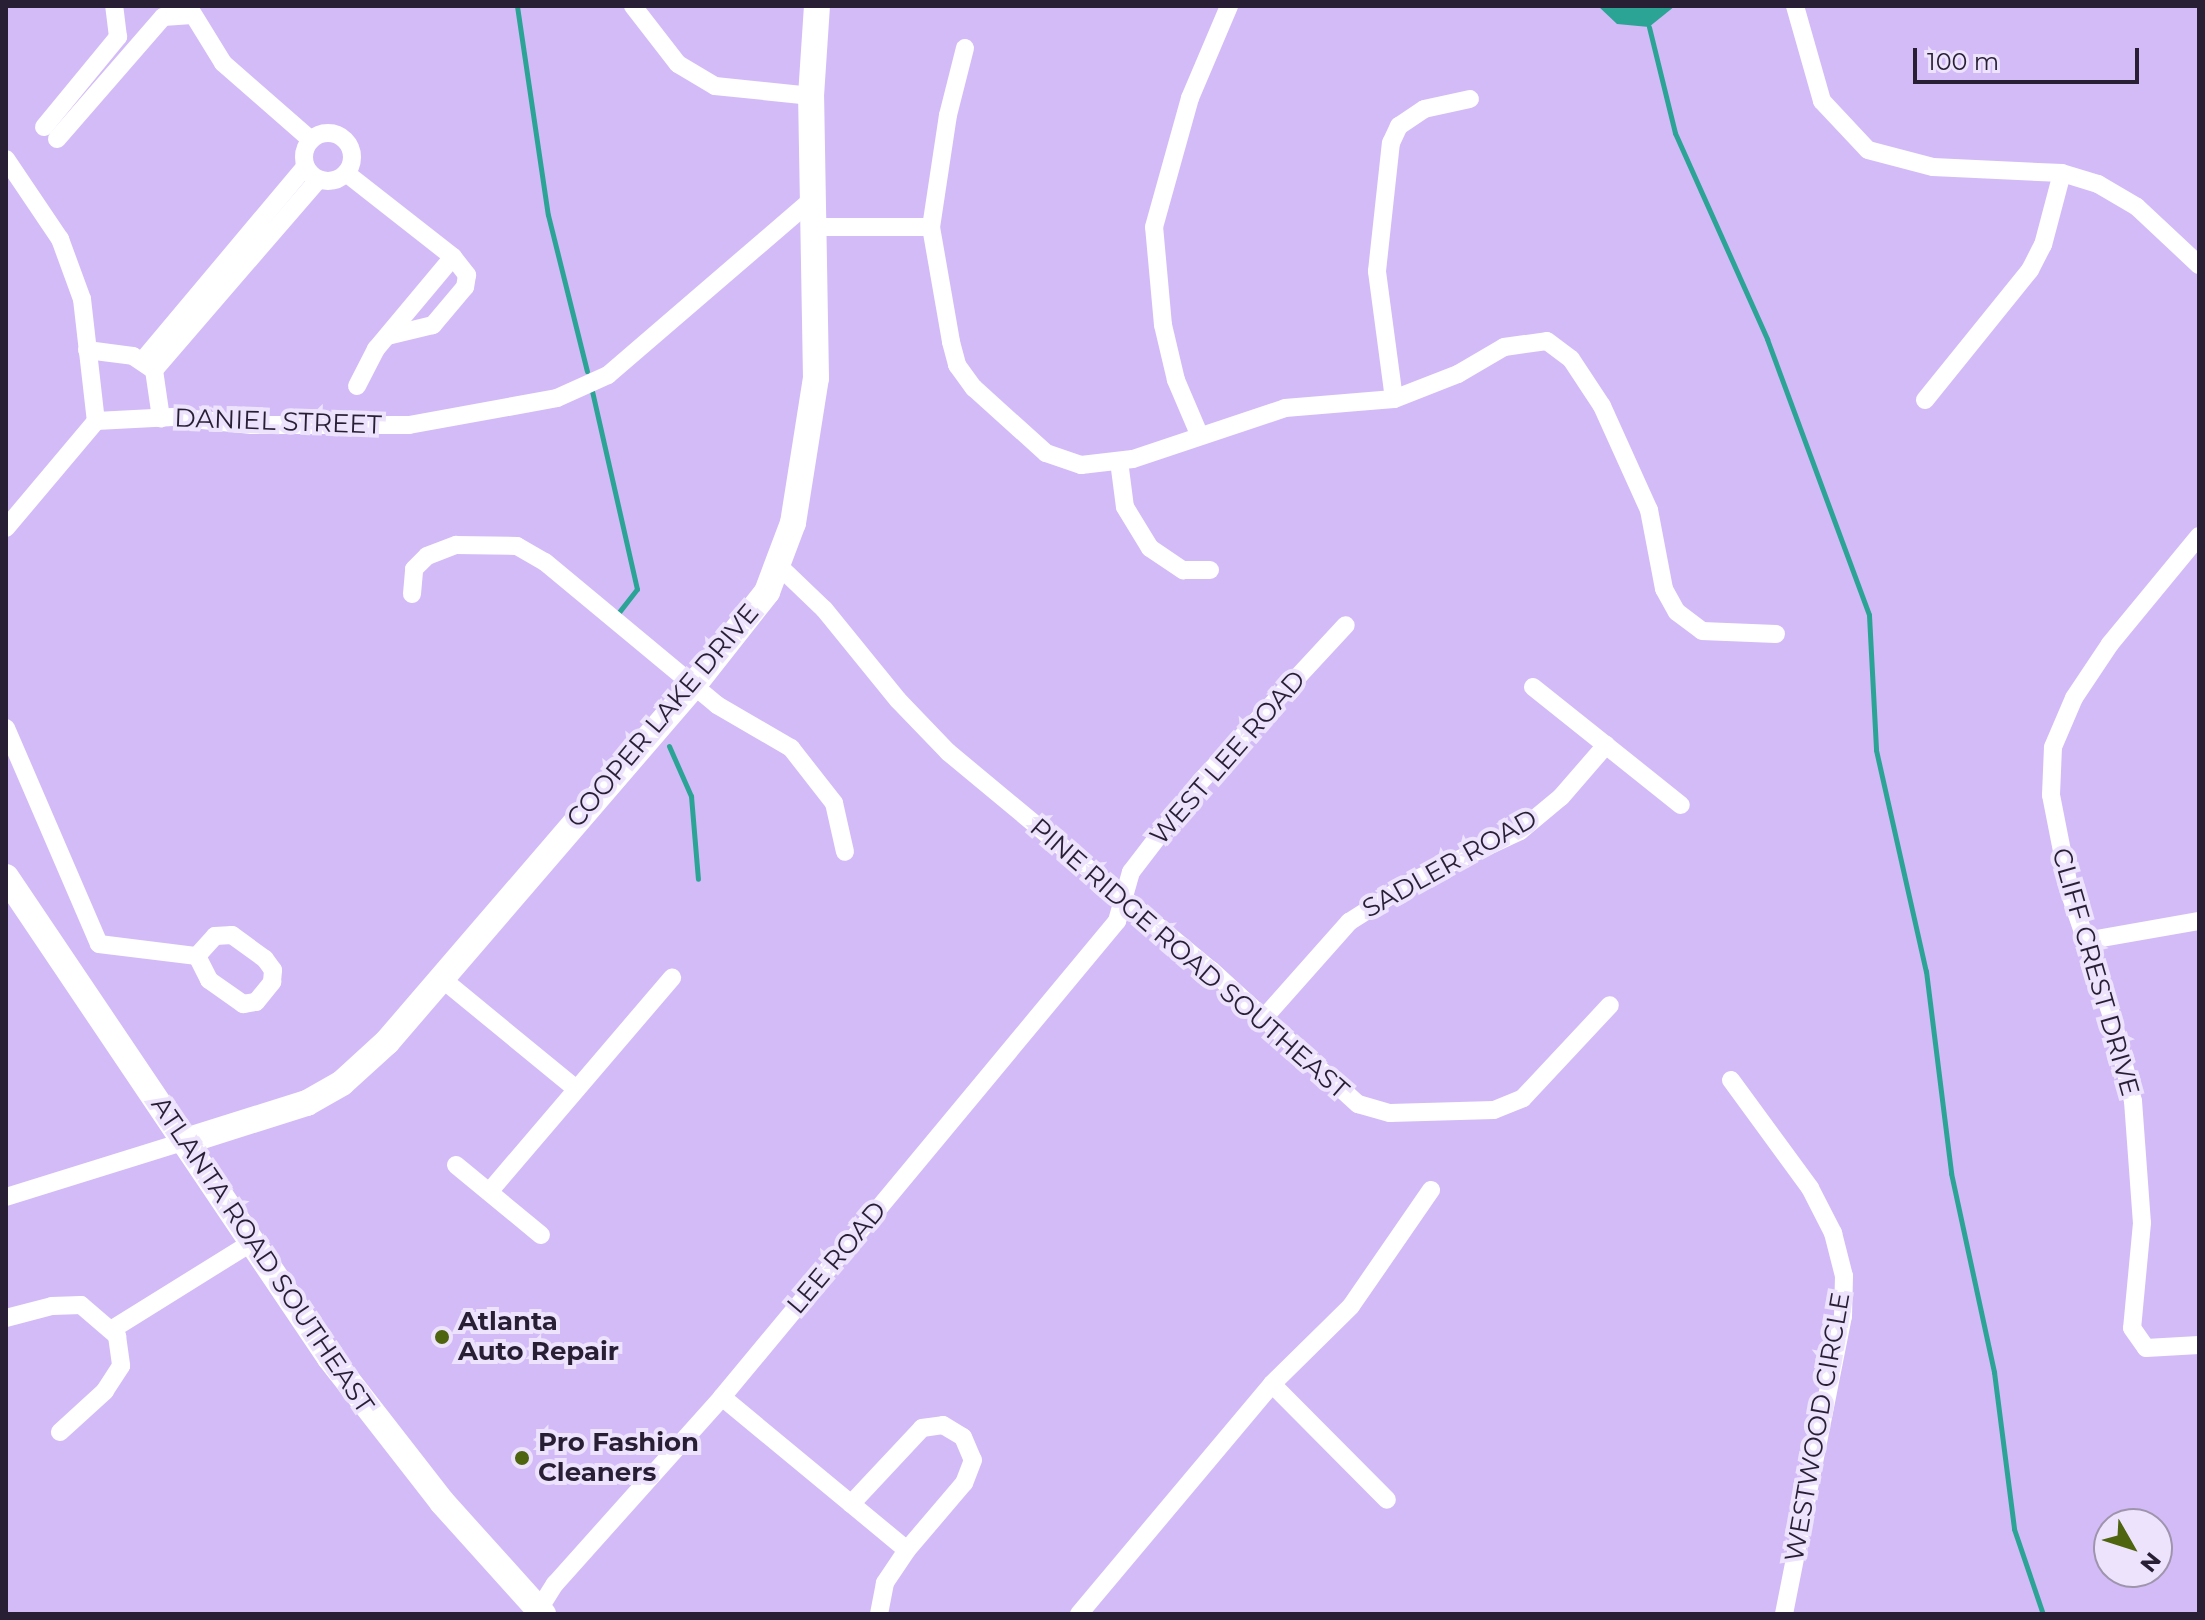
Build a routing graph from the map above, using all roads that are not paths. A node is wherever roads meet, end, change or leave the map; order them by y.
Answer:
1 (114, 6) edge
2 (633, 6) edge
3 (817, 6) edge
4 (1229, 6) edge
5 (1795, 6) edge
6 (190, 11) edge
7 (965, 48) dead end
8 (811, 96) junction
9 (1470, 99) dead end
10 (311, 140) junction
11 (6, 159) edge
12 (312, 173) junction
13 (346, 173) junction
14 (2062, 173) junction
15 (814, 198) junction
16 (817, 227) junction
17 (931, 227) junction
18 (453, 257) junction
19 (2199, 265) edge
20 (387, 336) junction
21 (87, 350) junction
22 (149, 365) junction
23 (357, 386) dead end
24 (1394, 399) junction
25 (1925, 400) dead end
26 (161, 418) junction
27 (96, 421) junction
28 (1199, 434) junction
29 (1119, 461) junction
30 (6, 528) edge
31 (2199, 536) edge
32 (780, 567) junction
33 (1210, 570) dead end
34 (412, 594) dead end
35 (1346, 625) dead end
36 (1776, 634) dead end
37 (693, 686) junction
38 (1533, 687) dead end
39 (6, 728) edge
40 (1606, 745) junction
41 (1681, 805) dead end
42 (845, 852) dead end
43 (6, 877) edge
44 (1123, 899) junction
45 (2199, 921) edge
46 (2085, 941) junction
47 (197, 956) dead end
48 (441, 978) junction
49 (672, 978) dead end
50 (1610, 1005) dead end
51 (1263, 1019) junction
52 (1731, 1080) dead end
53 (576, 1089) junction
54 (183, 1142) junction
55 (456, 1165) dead end
56 (1431, 1190) dead end
57 (489, 1192) junction
58 (6, 1197) edge
59 (541, 1235) dead end
60 (251, 1243) junction
61 (6, 1318) edge
62 (111, 1330) junction
63 (2199, 1345) edge
64 (1272, 1384) junction
65 (722, 1397) junction
66 (60, 1432) dead end
67 (1387, 1500) dead end
68 (851, 1504) junction
69 (907, 1550) junction
70 (540, 1612) edge
71 (879, 1614) edge
72 (1079, 1614) edge
73 (1784, 1614) edge

1 - 6 street
2 - 8 street
3 - 8 street, COOPER LAKE DRIVE
4 - 28 street
5 - 14 street
6 - 10 street
7 - 17 street
8 - 15 street, COOPER LAKE DRIVE
9 - 24 street
10 - 12 street
10 - 13 street
11 - 21 street
12 - 13 street
12 - 22 street
13 - 18 street
14 - 19 street
14 - 25 street
15 - 16 street, COOPER LAKE DRIVE
15 - 26 street, DANIEL STREET
16 - 17 street
16 - 32 street, COOPER LAKE DRIVE
17 - 29 street
18 - 20 street
18 - 20 street
20 - 23 street
21 - 22 street
21 - 27 street
22 - 26 street
24 - 28 street
24 - 36 street
26 - 27 street, DANIEL STREET
27 - 30 street
28 - 29 street
29 - 33 street
31 - 46 street, CLIFF CREST DRIVE
32 - 37 street, COOPER LAKE DRIVE
32 - 44 street, PINE RIDGE ROAD SOUTHEAST
34 - 37 street
35 - 44 street, WEST LEE ROAD
37 - 42 street
37 - 48 street, COOPER LAKE DRIVE
38 - 40 street
39 - 47 street
40 - 41 street
40 - 51 street, SADLER ROAD
43 - 54 street, ATLANTA ROAD SOUTHEAST
44 - 51 street, PINE RIDGE ROAD SOUTHEAST
44 - 65 street, LEE ROAD
45 - 46 street
46 - 63 street, CLIFF CREST DRIVE
48 - 53 street
48 - 54 street, COOPER LAKE DRIVE
49 - 53 street
50 - 51 street, PINE RIDGE ROAD SOUTHEAST
52 - 73 street, WESTWOOD CIRCLE
53 - 57 street
54 - 58 street
54 - 60 street, ATLANTA ROAD SOUTHEAST
55 - 57 street
56 - 64 street
57 - 59 street
60 - 62 street
60 - 70 street, ATLANTA ROAD SOUTHEAST
61 - 62 street
62 - 66 street
64 - 67 street
64 - 72 street
65 - 68 street
65 - 70 street, LEE ROAD
68 - 69 street
68 - 69 street
69 - 71 street

